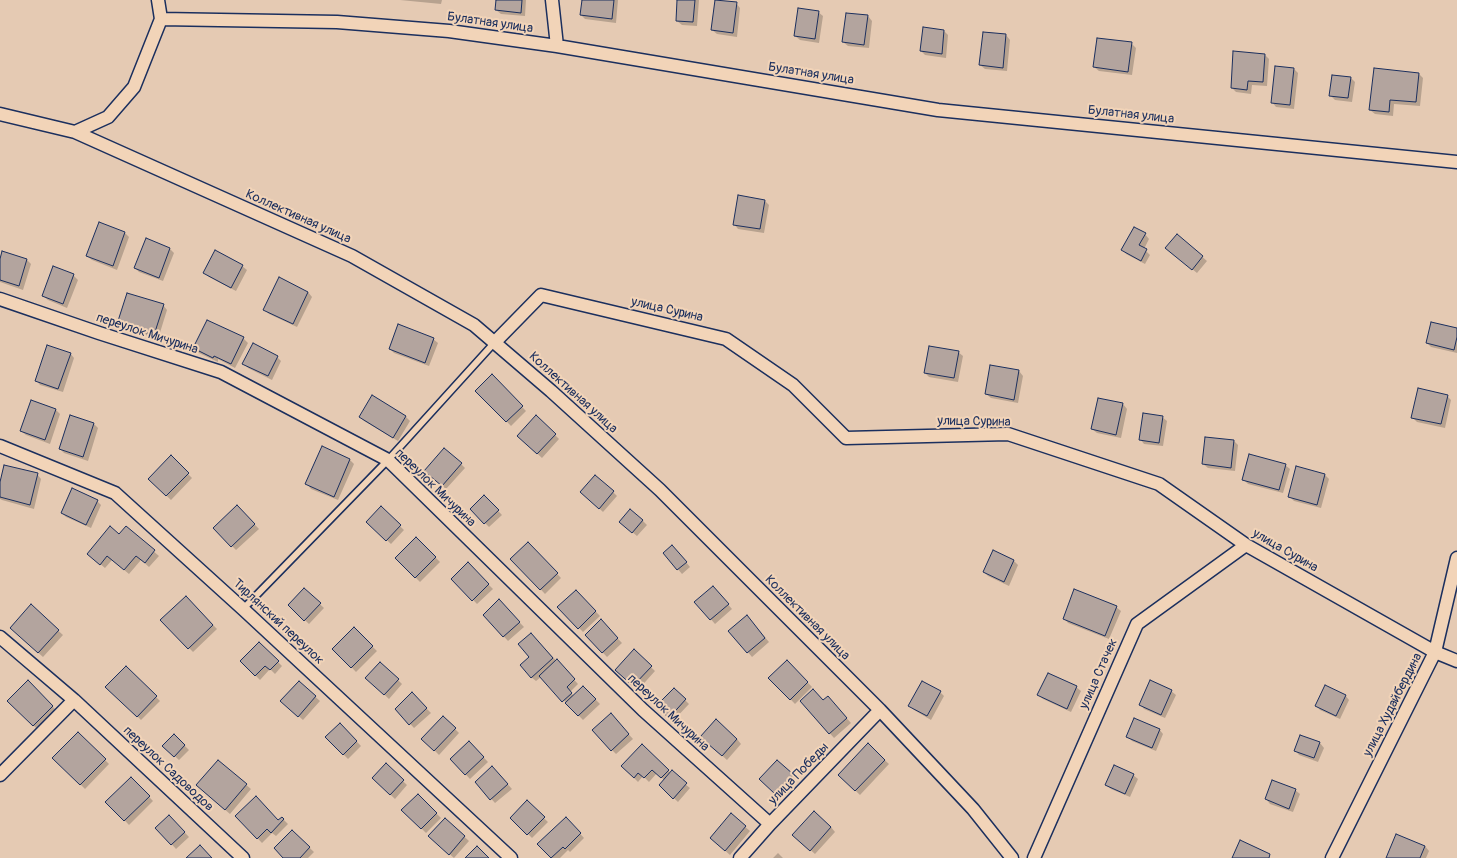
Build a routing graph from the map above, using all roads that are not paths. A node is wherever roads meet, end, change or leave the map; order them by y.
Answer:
1 (158, 0) edge
2 (552, 0) edge
3 (160, 19) junction
4 (556, 46) junction
5 (0, 114) edge
6 (75, 132) junction
7 (1457, 162) edge
8 (0, 299) edge
9 (495, 342) junction
10 (0, 446) edge
11 (388, 460) junction
12 (1246, 545) junction
13 (1457, 558) edge
14 (243, 609) junction
15 (0, 637) edge
16 (1435, 652) junction
17 (1457, 661) edge
18 (74, 700) junction
19 (880, 710) junction
20 (0, 775) edge
21 (770, 824) junction
22 (243, 858) edge
23 (511, 858) edge
24 (740, 858) edge
25 (1012, 858) edge
26 (1034, 858) edge
27 (1332, 858) edge

1 - 3 street
2 - 4 street
3 - 4 street, Булатная улица
3 - 6 street
4 - 7 street, Булатная улица
5 - 6 street, Коллективная улица
6 - 9 street, Коллективная улица
8 - 11 street, переулок Мичурина
9 - 11 lane
9 - 12 street, улица Сурина
9 - 19 street, Коллективная улица
10 - 14 street, Тирлянский переулок
11 - 14 lane
11 - 21 street, переулок Мичурина
12 - 16 street, улица Сурина
12 - 26 street, улица Стачек
13 - 16 street, улица Худайбердина
14 - 23 street, Тирлянский переулок
15 - 18 street, переулок Садоводов
16 - 17 street, улица Сурина
16 - 27 street, улица Худайбердина
18 - 20 street
18 - 22 street, переулок Садоводов
19 - 21 street, улица Победы
19 - 25 street, Коллективная улица
21 - 24 street, улица Победы

